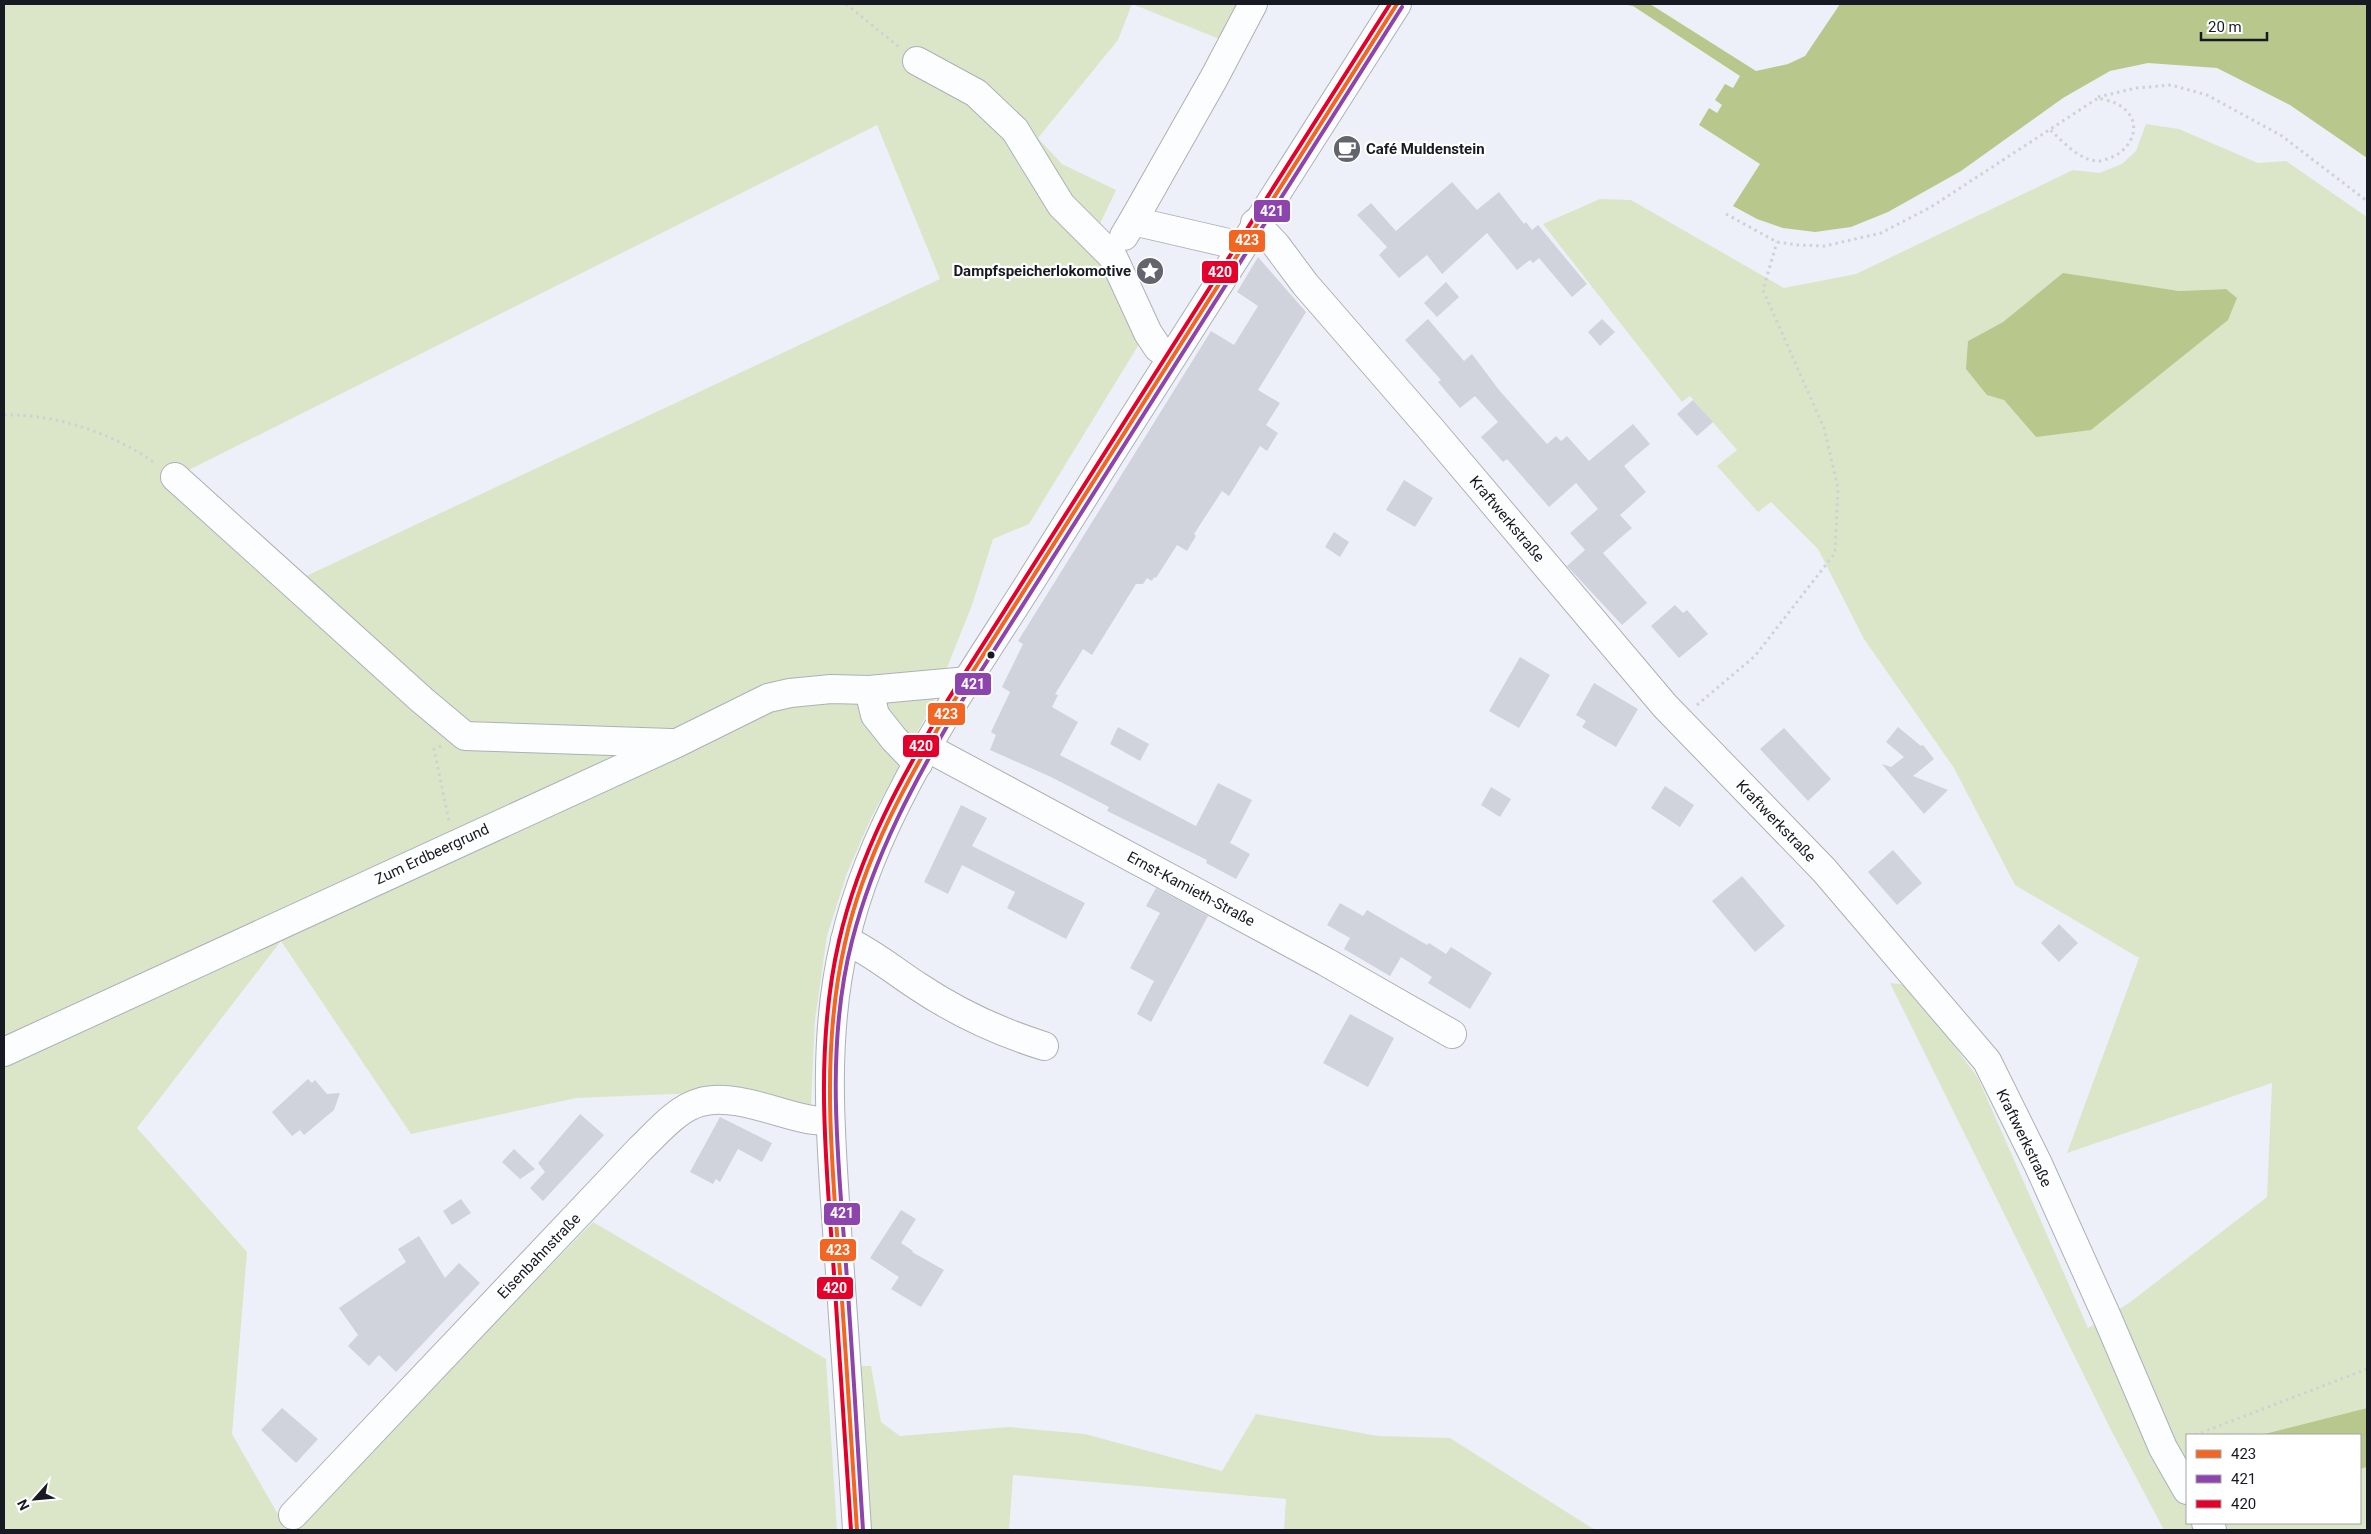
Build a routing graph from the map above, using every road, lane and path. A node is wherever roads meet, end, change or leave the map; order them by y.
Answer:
1 (846, 4) edge
2 (1253, 4) edge
3 (1396, 5) edge
4 (918, 61) joint
5 (2098, 98) junction
6 (2049, 128) junction
7 (2367, 201) edge
8 (1726, 214) dead end
9 (1133, 221) junction
10 (1255, 223) junction
11 (1777, 242) junction
12 (1238, 250) junction
13 (1113, 257) junction
14 (1171, 356) junction
15 (4, 415) edge
16 (175, 477) joint
17 (968, 681) junction
18 (869, 690) junction
19 (1678, 720) junction
20 (465, 736) junction
21 (677, 743) junction
22 (923, 756) junction
23 (454, 844) junction
24 (845, 940) junction
25 (1452, 1034) dead end
26 (1044, 1046) dead end
27 (4, 1052) edge
28 (830, 1121) junction
29 (2367, 1369) edge
30 (2198, 1434) edge
31 (2186, 1488) edge
32 (293, 1515) dead end
33 (857, 1530) edge

1 - 4 path
2 - 9 street
3 - 10 street
4 - 13 street
5 - 6 path
5 - 6 path
5 - 7 path
6 - 11 path
8 - 11 path
9 - 12 street
9 - 13 street
10 - 12 street
10 - 19 street, Kraftwerkstraße
11 - 19 path
12 - 14 street
13 - 14 street
14 - 17 street
15 - 16 path
16 - 20 street
17 - 18 street, Zum Erdbeergrund
17 - 22 street
18 - 21 street, Zum Erdbeergrund
18 - 22 street
19 - 31 street, Kraftwerkstraße
20 - 21 street
20 - 23 path
21 - 23 street, Zum Erdbeergrund
22 - 24 street
22 - 25 street, Ernst-Kamieth-Straße
23 - 27 street, Zum Erdbeergrund
24 - 26 street
24 - 28 street
28 - 32 street, Eisenbahnstraße
28 - 33 street
29 - 30 path

